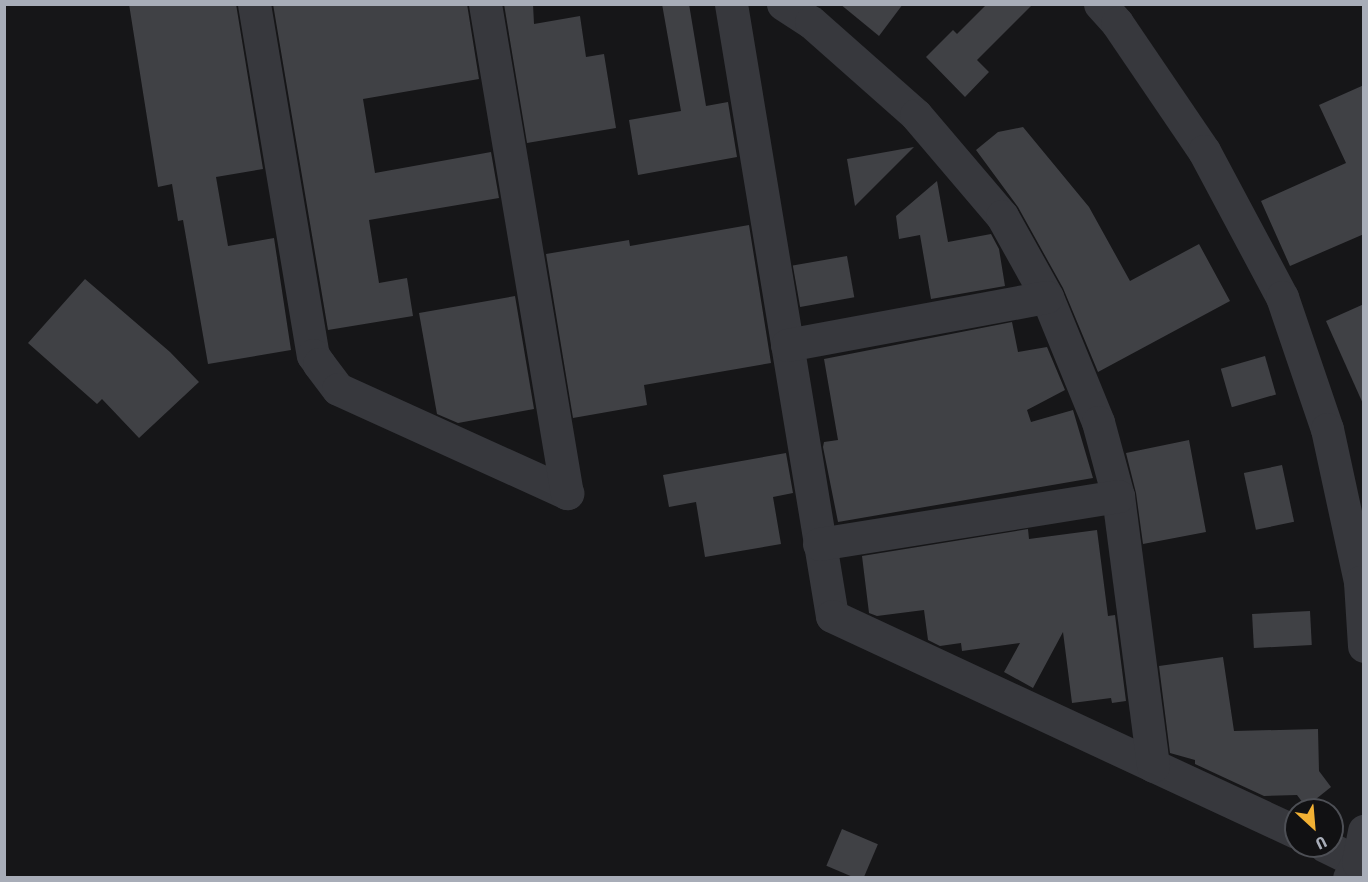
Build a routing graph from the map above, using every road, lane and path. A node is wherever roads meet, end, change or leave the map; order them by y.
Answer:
1 (254, 4) edge
2 (485, 4) edge
3 (730, 4) edge
4 (783, 4) edge
5 (1100, 4) edge
6 (1047, 297) junction
7 (787, 345) junction
8 (1118, 496) junction
9 (819, 544) junction
10 (1364, 646) edge
11 (1154, 766) junction
12 (1284, 826) edge

1 - 2 street
3 - 7 street
4 - 6 street
5 - 10 street
6 - 7 street
6 - 8 street
7 - 9 street
8 - 9 street
8 - 11 street
9 - 11 street
11 - 12 street

